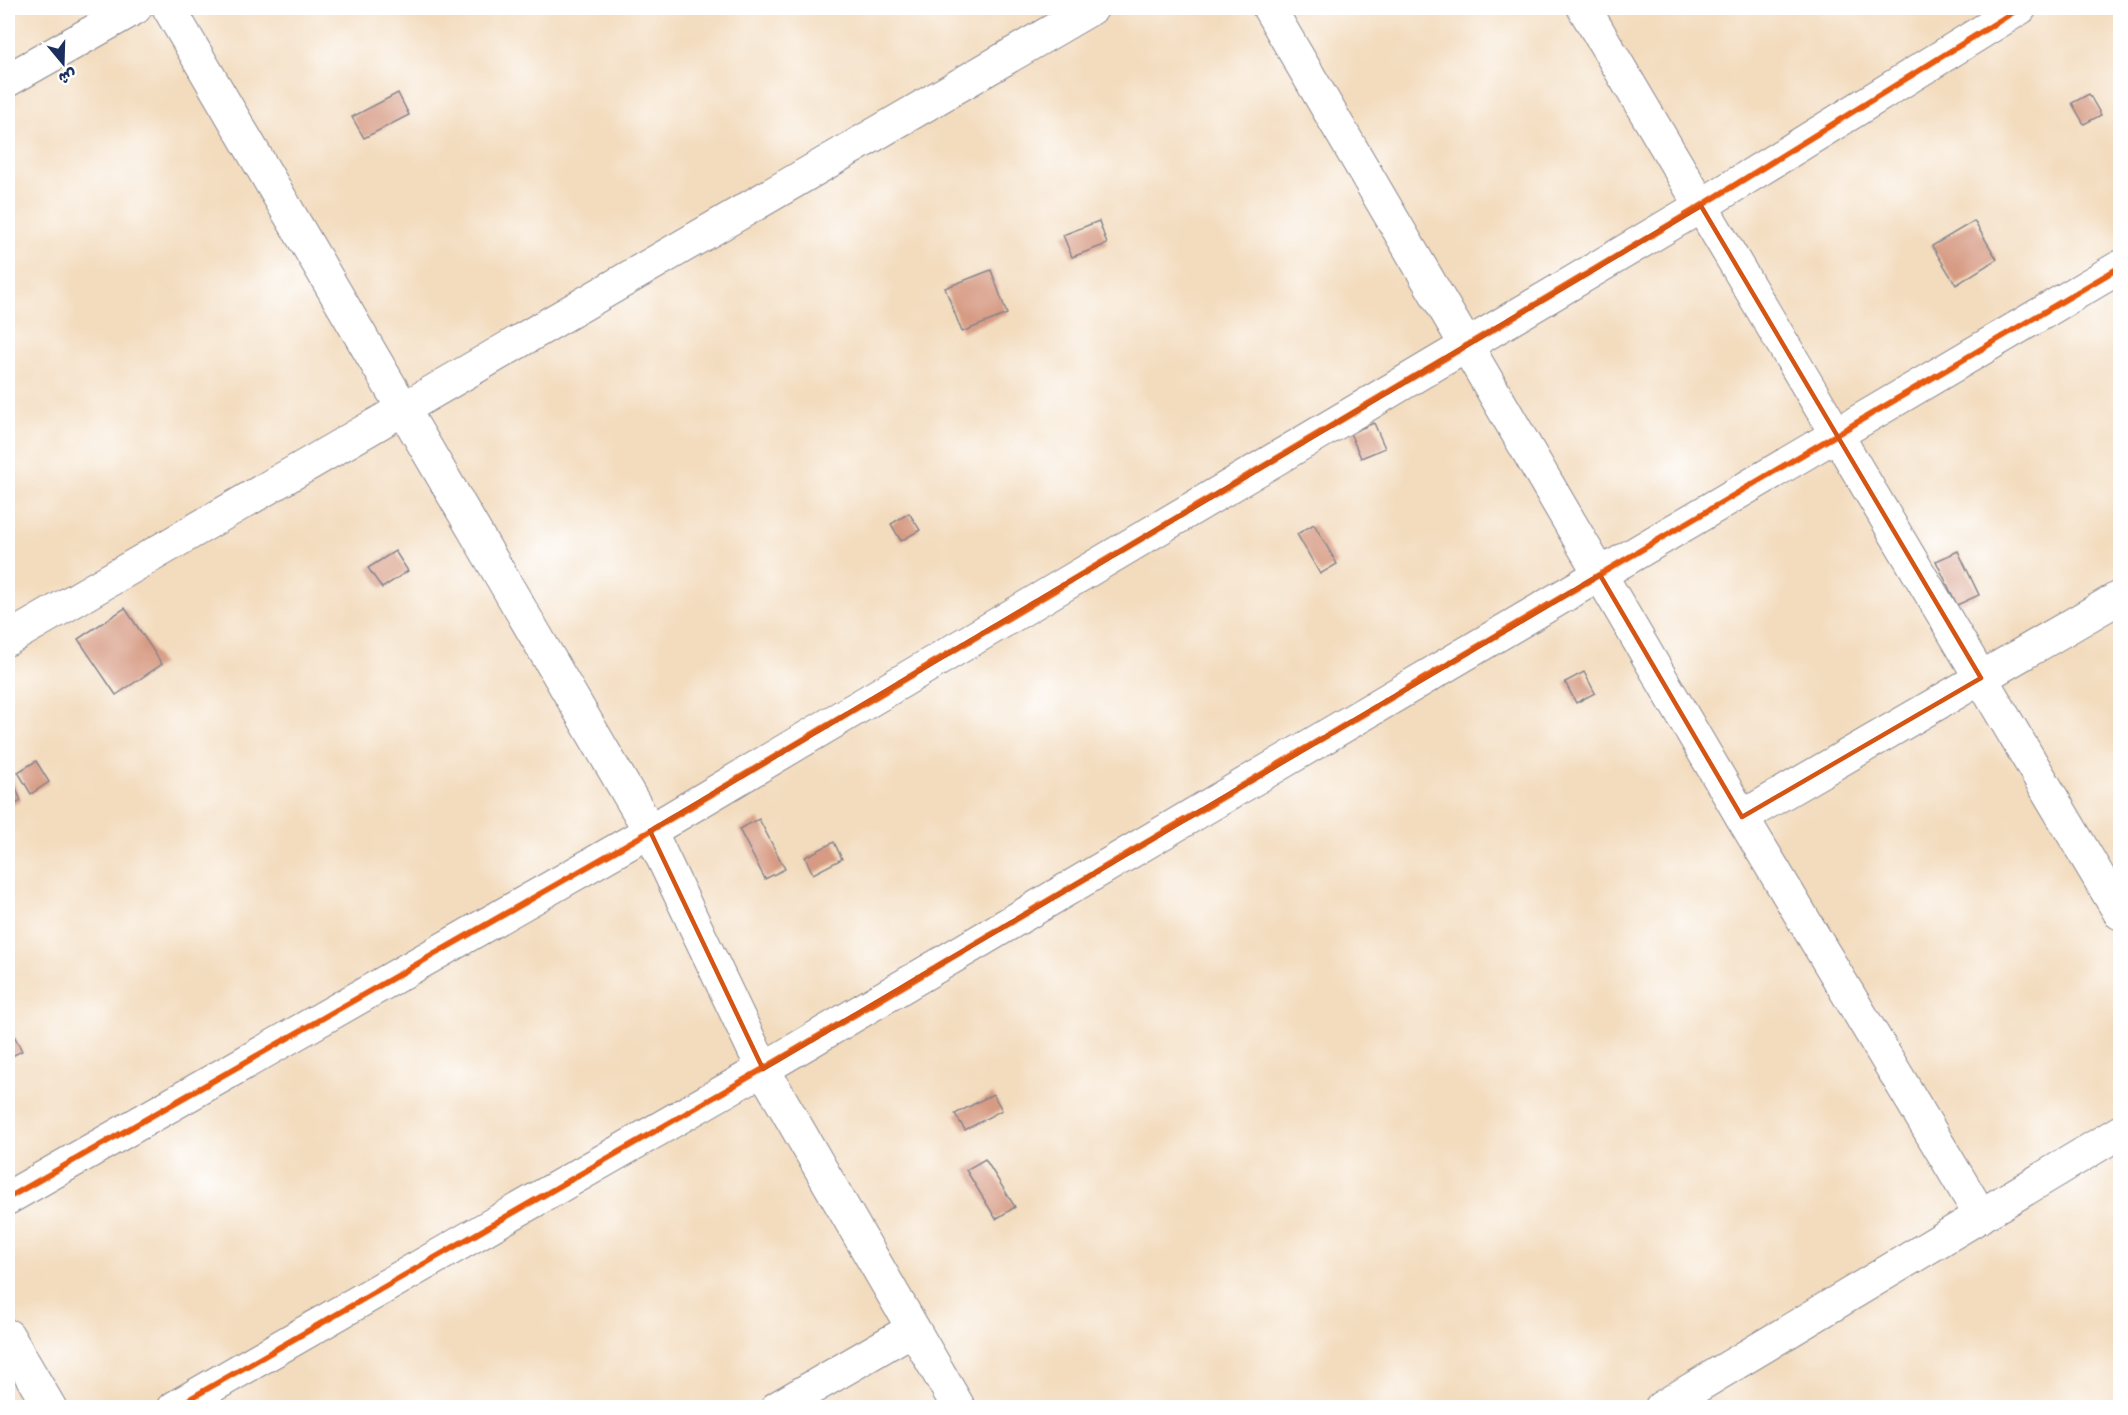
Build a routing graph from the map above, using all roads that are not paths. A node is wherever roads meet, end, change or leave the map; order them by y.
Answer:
1 (135, 8) edge
2 (169, 8) edge
3 (1092, 8) edge
4 (1269, 8) edge
5 (1584, 8) edge
6 (2020, 8) edge
7 (8, 80) edge
8 (1701, 206) junction
9 (2121, 267) edge
10 (1466, 345) junction
11 (403, 407) junction
12 (1836, 434) junction
13 (1600, 574) junction
14 (2121, 597) edge
15 (8, 639) edge
16 (1981, 678) junction
17 (1742, 817) junction
18 (650, 831) junction
19 (2121, 913) edge
20 (763, 1069) junction
21 (2121, 1132) edge
22 (8, 1198) edge
23 (1981, 1216) junction
24 (913, 1329) junction
25 (8, 1336) edge
26 (50, 1407) edge
27 (174, 1407) edge
28 (777, 1407) edge
29 (959, 1407) edge
30 (1661, 1407) edge

1 - 7 street
2 - 11 street
3 - 11 street
4 - 10 street
5 - 8 street
6 - 8 street
8 - 10 street
8 - 12 street
9 - 12 street
10 - 13 street
10 - 18 street
11 - 15 street
11 - 18 street
12 - 13 street
12 - 16 street
13 - 17 street
13 - 20 street
14 - 16 street
16 - 17 street
16 - 19 street
17 - 23 street
18 - 20 street
18 - 22 street
20 - 24 street
20 - 27 street
21 - 23 street
23 - 30 street
24 - 28 street
24 - 29 street
25 - 26 street

